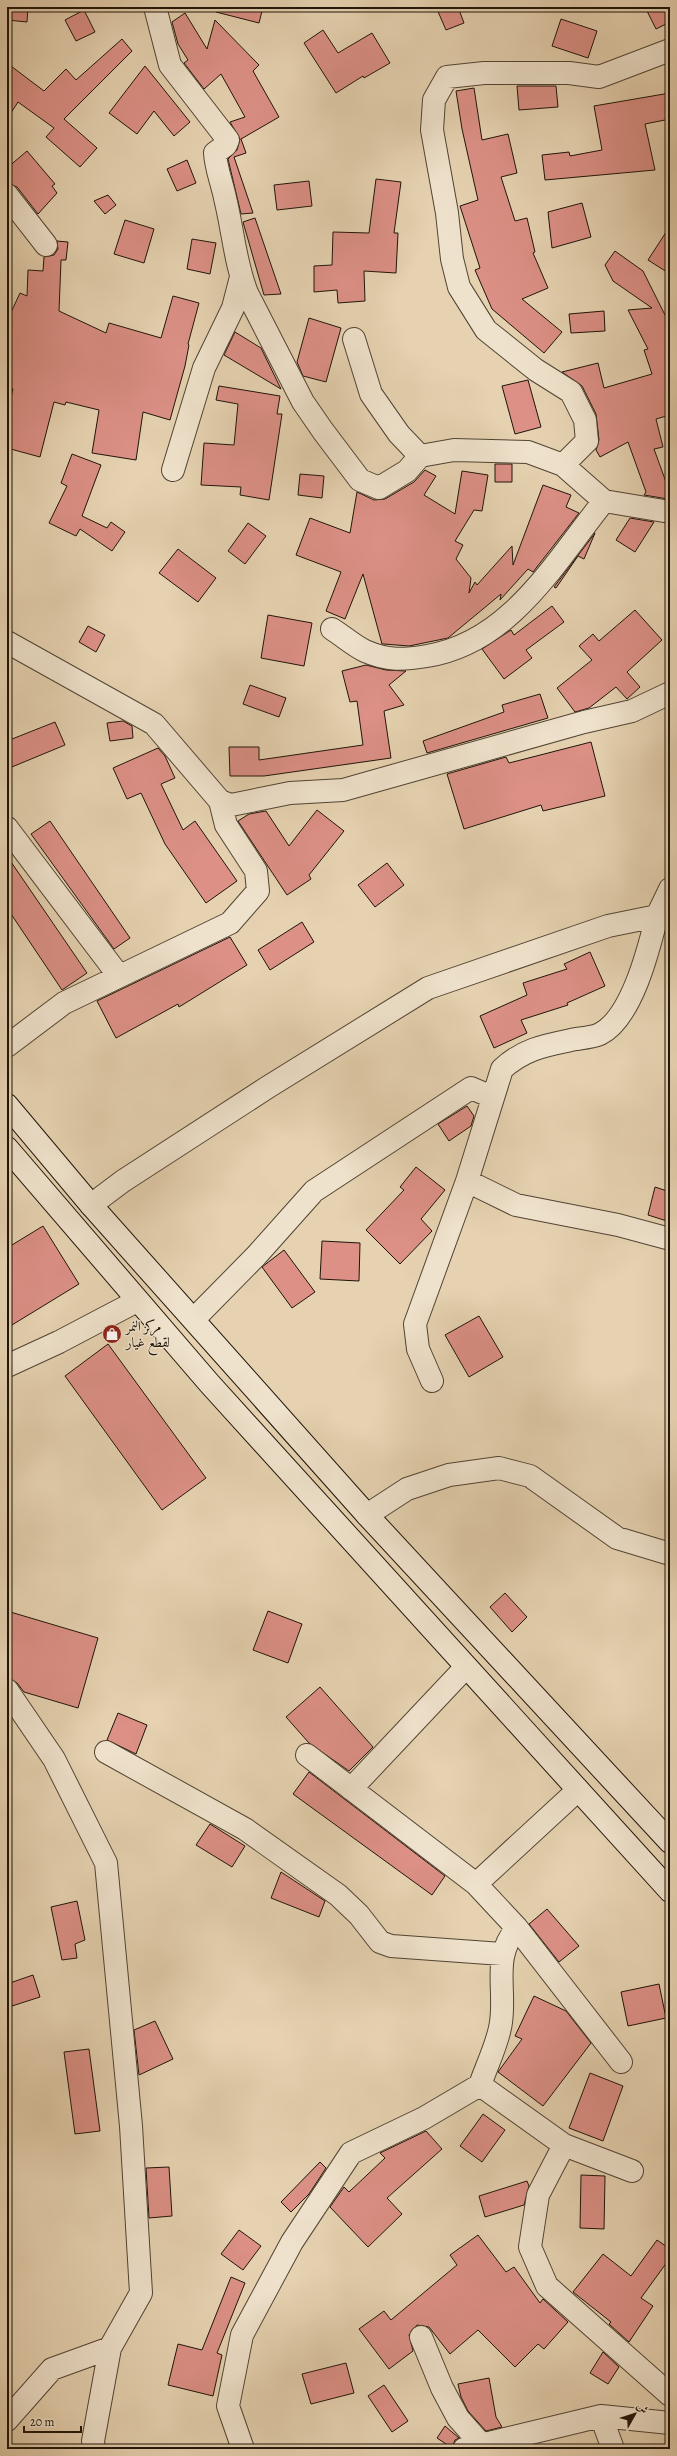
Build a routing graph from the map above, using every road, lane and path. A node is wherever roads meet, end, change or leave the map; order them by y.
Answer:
1 (155, 7) edge
2 (670, 50) edge
3 (7, 195) edge
4 (46, 245) dead end
5 (241, 277) junction
6 (354, 339) dead end
7 (420, 456) junction
8 (562, 465) junction
9 (172, 470) dead end
10 (604, 501) junction
11 (670, 512) edge
12 (332, 630) dead end
13 (7, 642) edge
14 (670, 693) edge
15 (220, 801) junction
16 (7, 828) edge
17 (670, 889) edge
18 (657, 916) junction
19 (119, 976) junction
20 (7, 1046) edge
21 (492, 1097) junction
22 (7, 1105) edge
23 (7, 1148) edge
24 (467, 1181) junction
25 (91, 1205) junction
26 (670, 1239) edge
27 (137, 1301) junction
28 (194, 1319) junction
29 (232, 1361) junction
30 (7, 1366) edge
31 (432, 1381) dead end
32 (209, 1383) junction
33 (368, 1514) junction
34 (670, 1554) edge
35 (466, 1667) junction
36 (7, 1690) edge
37 (106, 1752) dead end
38 (307, 1755) dead end
39 (350, 1790) junction
40 (578, 1790) junction
41 (670, 1842) edge
42 (476, 1884) junction
43 (670, 1891) edge
44 (516, 1928) junction
45 (502, 1954) junction
46 (621, 2062) dead end
47 (480, 2085) junction
48 (564, 2144) junction
49 (632, 2171) dead end
50 (421, 2337) dead end
51 (110, 2348) junction
52 (670, 2395) edge
53 (601, 2416) junction
54 (7, 2420) edge
55 (670, 2423) edge
56 (473, 2447) edge
57 (94, 2449) edge
58 (243, 2449) edge
59 (613, 2449) edge

1 - 5 street
2 - 8 street
3 - 4 street
5 - 7 street
5 - 9 street
6 - 7 street
7 - 8 street
8 - 10 street
10 - 11 street
10 - 12 street
13 - 15 street
14 - 15 street
15 - 19 street
16 - 19 street
17 - 18 street
18 - 21 street
18 - 25 street
19 - 20 street
21 - 24 street
21 - 28 street
22 - 25 street
23 - 27 street
24 - 26 street
24 - 31 street
25 - 28 street
27 - 30 street
27 - 32 street
28 - 29 street
29 - 32 street
29 - 33 street
32 - 35 street
33 - 34 street
33 - 41 street
35 - 39 street
35 - 40 street
36 - 51 street
37 - 45 street
38 - 39 street
39 - 42 street
40 - 42 street
40 - 43 street
42 - 44 street
44 - 45 street
44 - 46 street
45 - 47 street
47 - 48 street
47 - 58 street
48 - 49 street
48 - 52 street
50 - 56 street
51 - 54 street
51 - 57 street
53 - 55 street
53 - 56 street
53 - 59 street

